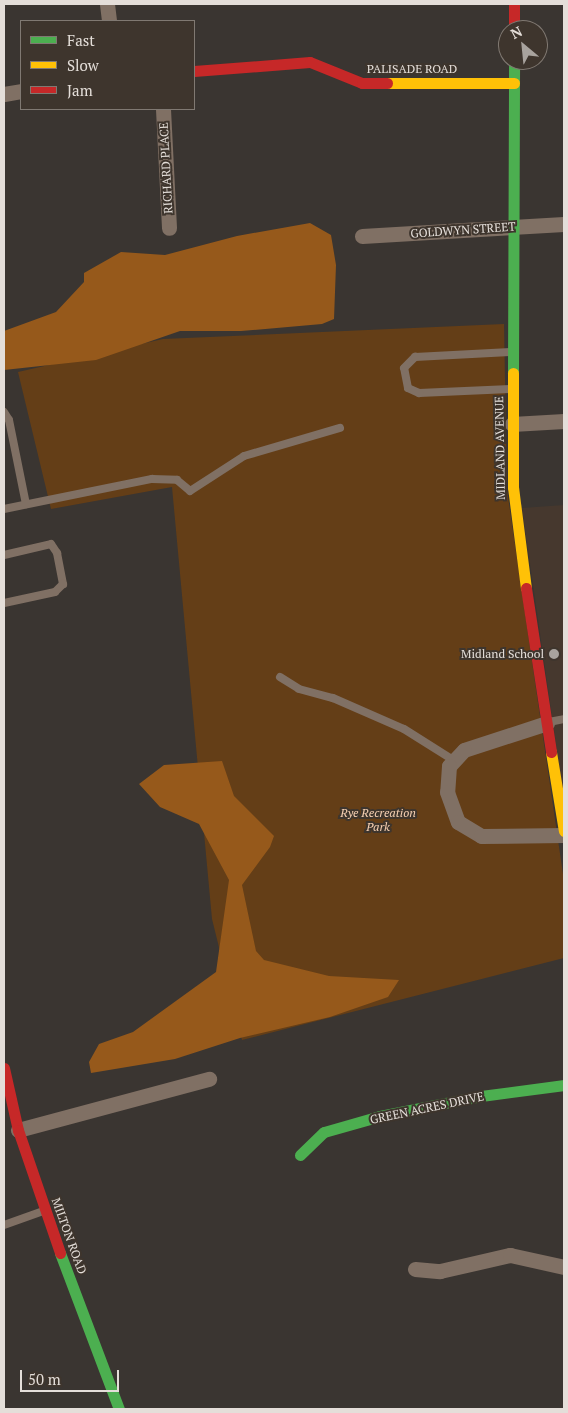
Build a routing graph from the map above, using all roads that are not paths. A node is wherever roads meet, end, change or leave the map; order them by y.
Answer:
1 (107, 4) edge
2 (514, 4) edge
3 (109, 20) edge
4 (514, 20) edge
5 (514, 70) edge
6 (195, 71) edge
7 (514, 82) junction
8 (20, 91) edge
9 (4, 94) edge
10 (163, 110) edge
11 (564, 224) edge
12 (513, 226) junction
13 (169, 228) dead end
14 (362, 236) dead end
15 (512, 352) junction
16 (512, 389) junction
17 (4, 412) edge
18 (564, 421) edge
19 (512, 424) junction
20 (340, 428) dead end
21 (26, 504) junction
22 (4, 509) edge
23 (4, 555) edge
24 (4, 603) edge
25 (280, 677) dead end
26 (564, 719) edge
27 (547, 723) junction
28 (453, 760) junction
29 (564, 831) edge
30 (564, 835) edge
31 (4, 1068) edge
32 (209, 1079) dead end
33 (564, 1085) edge
34 (12, 1122) edge
35 (300, 1155) dead end
36 (44, 1211) junction
37 (4, 1225) edge
38 (564, 1267) edge
39 (415, 1269) dead end
40 (119, 1409) edge

1 - 3 street
2 - 4 street
5 - 7 street, MIDLAND AVENUE
6 - 7 street, PALISADE ROAD
7 - 12 street, MIDLAND AVENUE
8 - 9 street
10 - 13 street, RICHARD PLACE
11 - 12 street, GOLDWYN STREET
12 - 14 street, GOLDWYN STREET
12 - 15 street, MIDLAND AVENUE
15 - 16 street, MIDLAND AVENUE
15 - 16 lane
16 - 19 street, MIDLAND AVENUE
17 - 21 lane
18 - 19 street
19 - 27 street, MIDLAND AVENUE
20 - 21 lane
21 - 22 lane
23 - 24 lane
25 - 28 lane
26 - 27 lane
27 - 28 street
27 - 29 street, MIDLAND AVENUE
28 - 30 street
31 - 34 street, MILTON ROAD
32 - 34 street
33 - 35 street, GREEN ACRES DRIVE
34 - 36 street, MILTON ROAD
36 - 37 lane
36 - 40 street, MILTON ROAD
38 - 39 street

